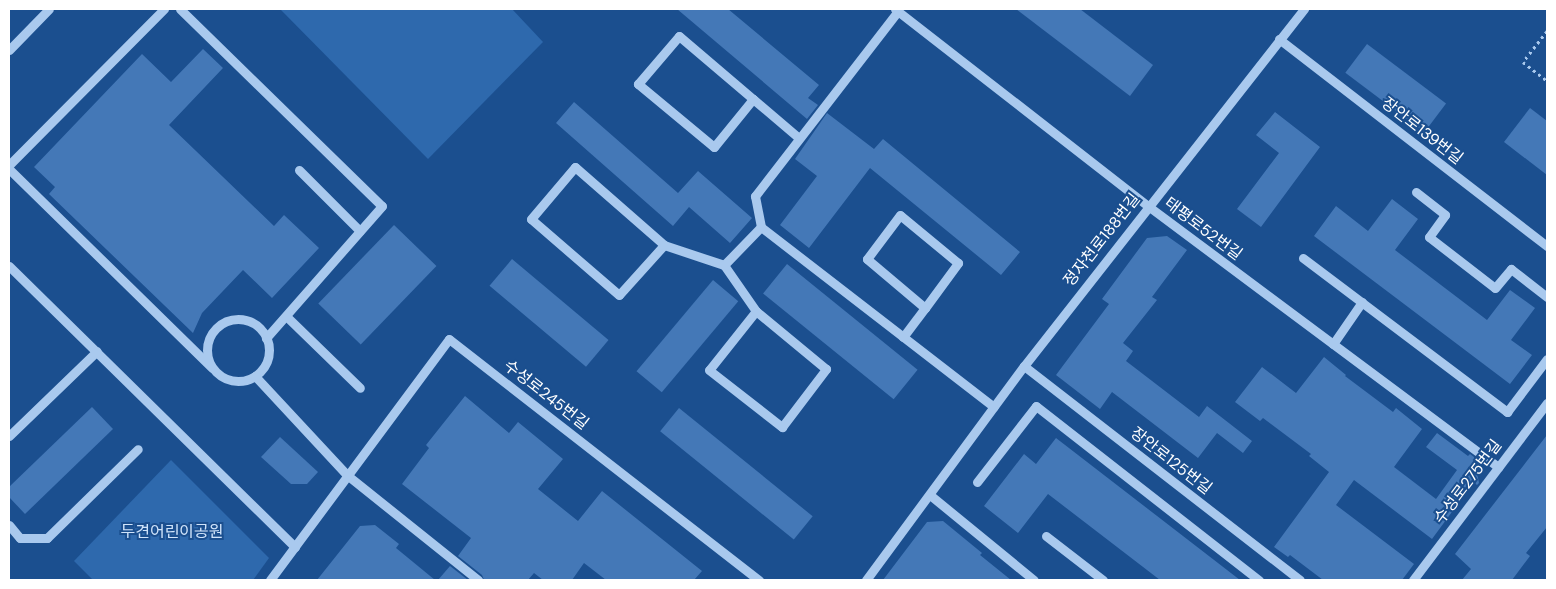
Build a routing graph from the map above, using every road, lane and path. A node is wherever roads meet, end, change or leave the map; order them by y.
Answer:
1 (49, 9) edge
2 (164, 9) edge
3 (180, 9) edge
4 (1304, 9) edge
5 (896, 10) edge
6 (1547, 32) edge
7 (1279, 39) junction
8 (9, 50) edge
9 (1547, 81) edge
10 (753, 99) junction
11 (799, 138) junction
12 (9, 165) edge
13 (9, 169) edge
14 (299, 170) dead end
15 (1416, 192) dead end
16 (1148, 206) junction
17 (761, 227) junction
18 (360, 231) junction
19 (664, 245) junction
20 (1547, 246) edge
21 (1304, 258) dead end
22 (724, 265) junction
23 (9, 266) edge
24 (1547, 297) edge
25 (1362, 302) junction
26 (925, 308) junction
27 (756, 311) junction
28 (286, 316) junction
29 (903, 337) junction
30 (266, 338) junction
31 (1332, 344) junction
32 (97, 351) junction
33 (1547, 359) edge
34 (1024, 366) junction
35 (212, 368) junction
36 (255, 376) junction
37 (360, 388) dead end
38 (1547, 403) edge
39 (994, 407) junction
40 (9, 436) edge
41 (138, 450) dead end
42 (1498, 467) junction
43 (347, 475) junction
44 (977, 482) dead end
45 (930, 495) junction
46 (9, 525) edge
47 (1046, 536) dead end
48 (295, 547) junction
49 (270, 580) edge
50 (478, 580) edge
51 (759, 580) edge
52 (866, 580) edge
53 (1034, 580) edge
54 (1103, 580) edge
55 (1259, 580) edge
56 (1300, 580) edge
57 (1413, 580) edge

1 - 8 street
2 - 12 street
3 - 18 street
4 - 7 street, 정자천로188번길
5 - 11 street
5 - 16 street, 태평로52번길
6 - 9 path
7 - 16 street, 정자천로188번길
7 - 20 street, 장안로139번길
10 - 10 street
10 - 11 street
11 - 17 street
13 - 35 street
14 - 18 street
15 - 24 street
16 - 31 street, 태평로52번길
16 - 34 street, 정자천로188번길
17 - 22 street
17 - 29 street
18 - 28 street
19 - 19 street
19 - 22 street
21 - 25 street
22 - 27 street
23 - 32 street
25 - 31 street
25 - 33 street
26 - 26 street
26 - 29 street
27 - 27 street
28 - 30 street
28 - 37 street
29 - 39 street
30 - 35 street
30 - 36 street
31 - 42 street, 태평로52번길
32 - 40 street
32 - 48 street
34 - 39 street, 정자천로188번길
34 - 56 street, 장안로125번길
35 - 36 street
36 - 43 street
38 - 42 street, 수성로275번길
39 - 45 street, 정자천로188번길
41 - 46 street
42 - 57 street, 수성로275번길
43 - 48 street, 수성로245번길
43 - 50 street
43 - 51 street, 수성로245번길
44 - 55 street
45 - 52 street, 정자천로188번길
45 - 53 street
47 - 54 street
48 - 49 street, 수성로245번길

